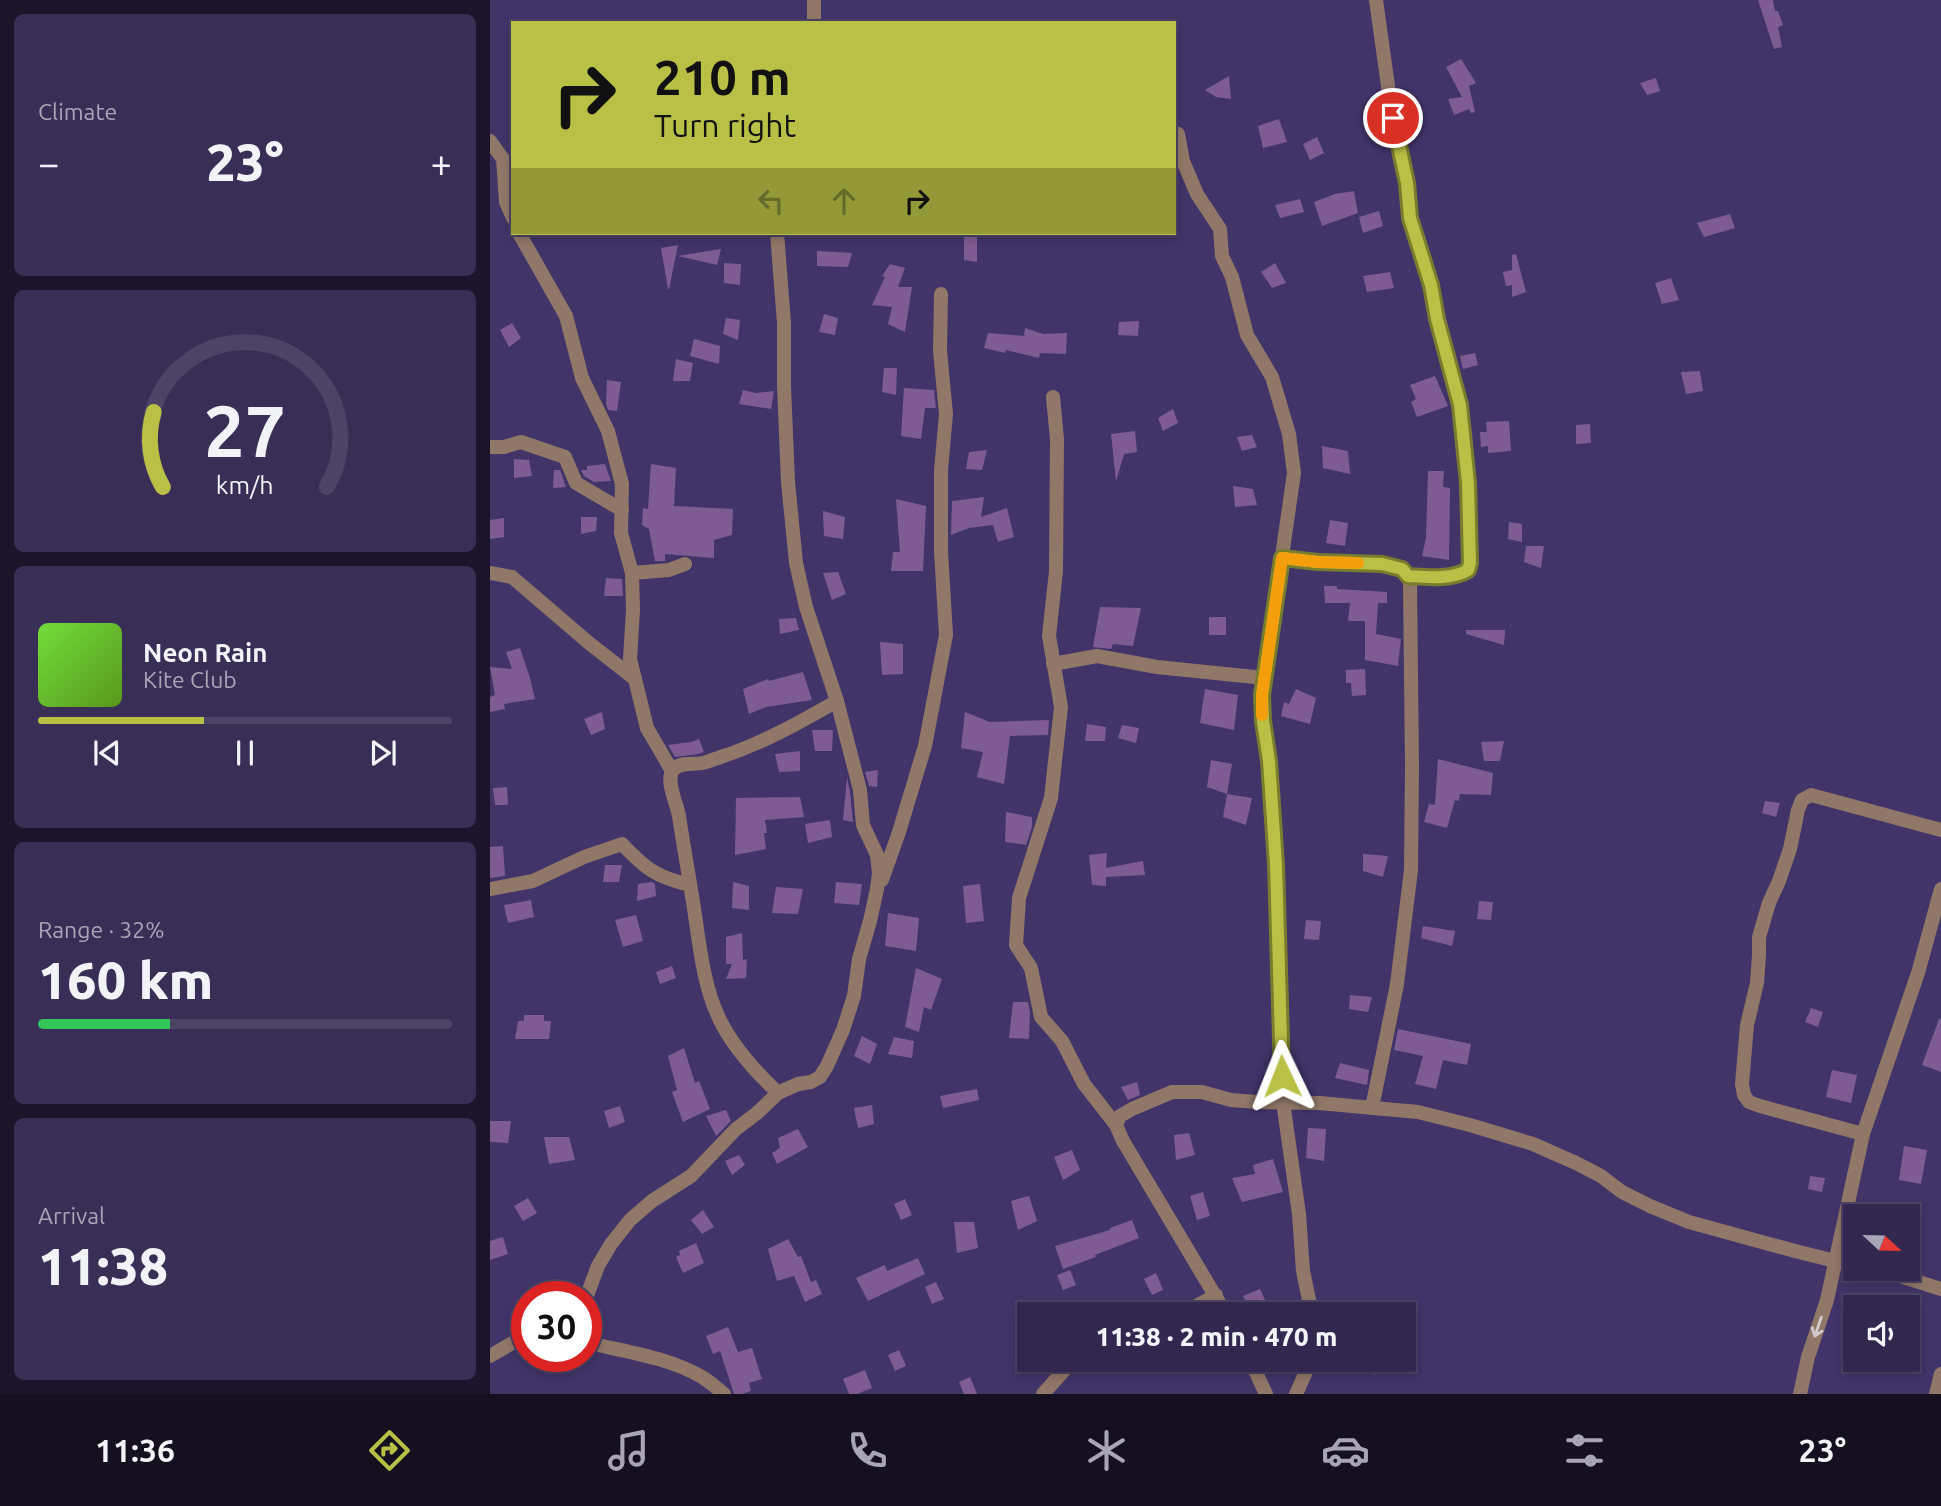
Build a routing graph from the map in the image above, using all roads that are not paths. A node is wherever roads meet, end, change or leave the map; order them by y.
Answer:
1 (814, 0) edge
2 (1376, 0) edge
3 (814, 21) edge
4 (1178, 134) dead end
5 (490, 141) edge
6 (511, 213) edge
7 (520, 235) edge
8 (777, 235) edge
9 (941, 295) dead end
10 (1053, 397) dead end
11 (490, 447) edge
12 (622, 510) junction
13 (1282, 558) junction
14 (685, 564) dead end
15 (490, 573) edge
16 (632, 573) junction
17 (1408, 576) junction
18 (1053, 664) junction
19 (1264, 678) junction
20 (635, 679) junction
21 (838, 701) junction
22 (672, 771) junction
23 (1941, 830) edge
24 (690, 885) junction
25 (490, 889) edge
26 (1941, 889) edge
27 (874, 901) junction
28 (778, 1093) junction
29 (1283, 1102) junction
30 (1373, 1108) junction
31 (1116, 1125) junction
32 (1863, 1134) junction
33 (1836, 1261) junction
34 (1843, 1263) edge
35 (592, 1281) edge
36 (1916, 1281) edge
37 (1941, 1289) edge
38 (1216, 1295) junction
39 (1203, 1302) edge
40 (1220, 1302) edge
41 (1309, 1302) edge
42 (511, 1344) edge
43 (602, 1346) edge
44 (490, 1356) edge
45 (1063, 1372) edge
46 (1256, 1372) edge
47 (1307, 1372) edge
48 (1941, 1374) edge
49 (724, 1394) edge
50 (1044, 1394) edge
51 (1266, 1394) edge
52 (1296, 1394) edge
53 (1800, 1394) edge
54 (1936, 1394) edge

1 - 3 street
2 - 17 street
4 - 13 street
5 - 6 street
7 - 12 street
8 - 21 street
9 - 27 street
10 - 18 street
11 - 12 street
12 - 16 street
13 - 17 street
13 - 19 street
14 - 16 street
15 - 20 street
16 - 20 street
17 - 30 street
18 - 19 street
18 - 31 street
19 - 29 street
20 - 22 street
21 - 22 street
21 - 27 street
22 - 24 street
23 - 32 street
24 - 25 street
24 - 28 street
26 - 32 street
27 - 28 street
28 - 35 street
29 - 30 street
29 - 31 street
29 - 41 street
30 - 33 street
31 - 38 street
32 - 33 street
33 - 34 street
33 -> 53 street
36 - 37 street
38 - 39 street
38 - 40 street
42 - 44 street
43 - 49 street
45 - 50 street
46 - 51 street
47 - 52 street
48 - 54 street

